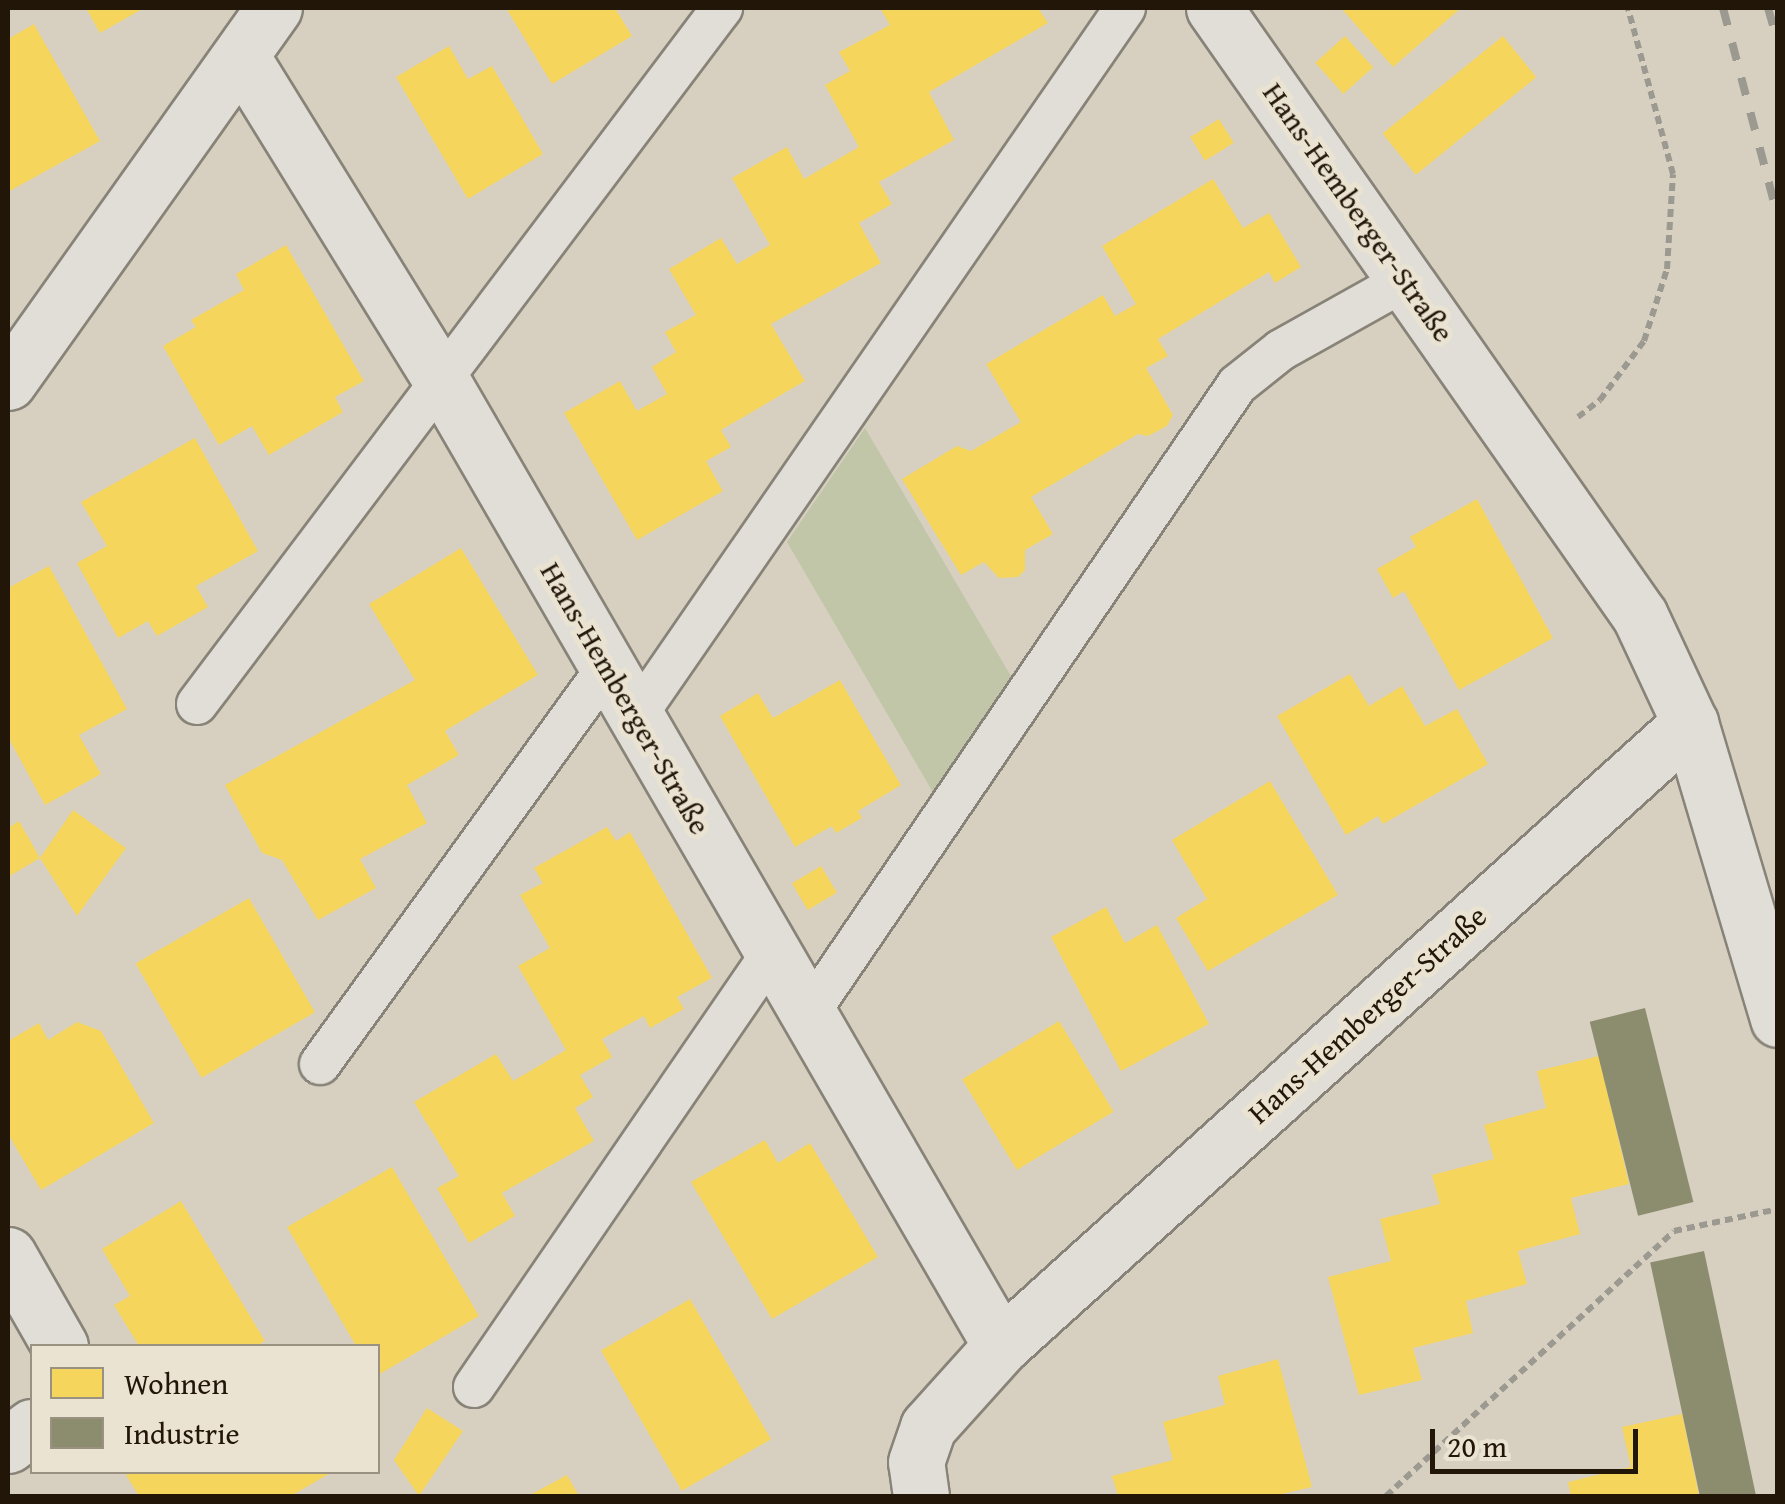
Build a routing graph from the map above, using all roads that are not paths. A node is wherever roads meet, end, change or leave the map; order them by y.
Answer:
1 (274, 8) edge
2 (722, 8) edge
3 (1124, 8) edge
4 (1214, 8) edge
5 (241, 56) junction
6 (1408, 279) junction
7 (8, 382) edge
8 (443, 383) junction
9 (608, 666) junction
10 (197, 704) dead end
11 (637, 716) junction
12 (1690, 723) junction
13 (772, 950) junction
14 (810, 1014) junction
15 (1778, 1019) edge
16 (320, 1064) dead end
17 (8, 1255) edge
18 (59, 1344) edge
19 (1001, 1346) junction
20 (474, 1387) dead end
21 (30, 1428) edge
22 (8, 1445) edge
23 (921, 1496) edge

1 - 5 street
2 - 8 lane
3 - 11 lane
4 - 6 street, Hans-Hemberger-Straße
5 - 7 street
5 - 8 street, Hans-Hemberger-Straße
6 - 12 street, Hans-Hemberger-Straße
6 - 14 lane
8 - 9 street, Hans-Hemberger-Straße
8 - 10 lane
9 - 11 street, Hans-Hemberger-Straße
9 - 16 lane
11 - 13 street, Hans-Hemberger-Straße
12 - 15 street, Hans-Hemberger-Straße
12 - 19 street, Hans-Hemberger-Straße
13 - 14 street, Hans-Hemberger-Straße
13 - 20 lane
14 - 19 street, Hans-Hemberger-Straße
17 - 18 street
19 - 23 street, Hans-Hemberger-Straße
21 - 22 street

